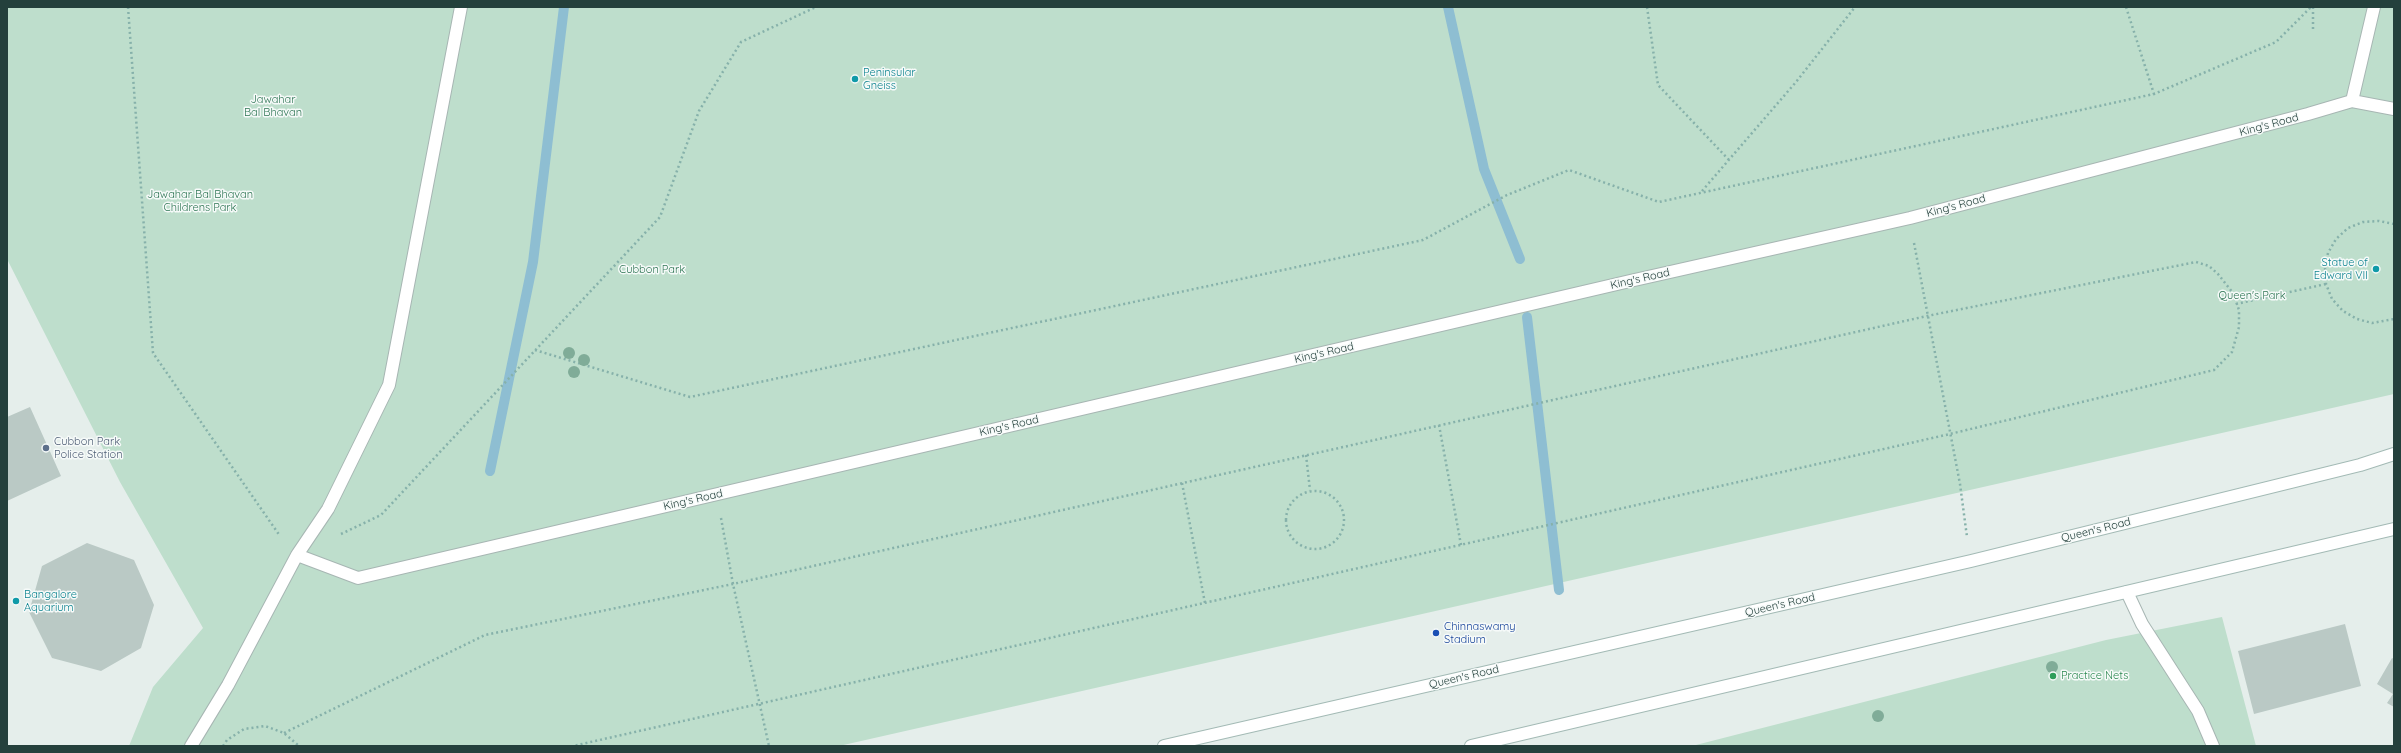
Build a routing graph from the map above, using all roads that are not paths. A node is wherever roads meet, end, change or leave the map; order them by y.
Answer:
1 (461, 7) edge
2 (2374, 7) edge
3 (2352, 101) junction
4 (2394, 109) edge
5 (2394, 454) edge
6 (2394, 529) edge
7 (297, 555) junction
8 (2127, 592) junction
9 (190, 746) edge
10 (1164, 746) edge
11 (1471, 746) edge
12 (2214, 746) edge

1 - 7 street
2 - 3 street
3 - 4 street
3 - 7 street, King's Road
5 - 10 street, Queen's Road
6 - 8 street
7 - 9 street
8 - 11 street
8 - 12 street

